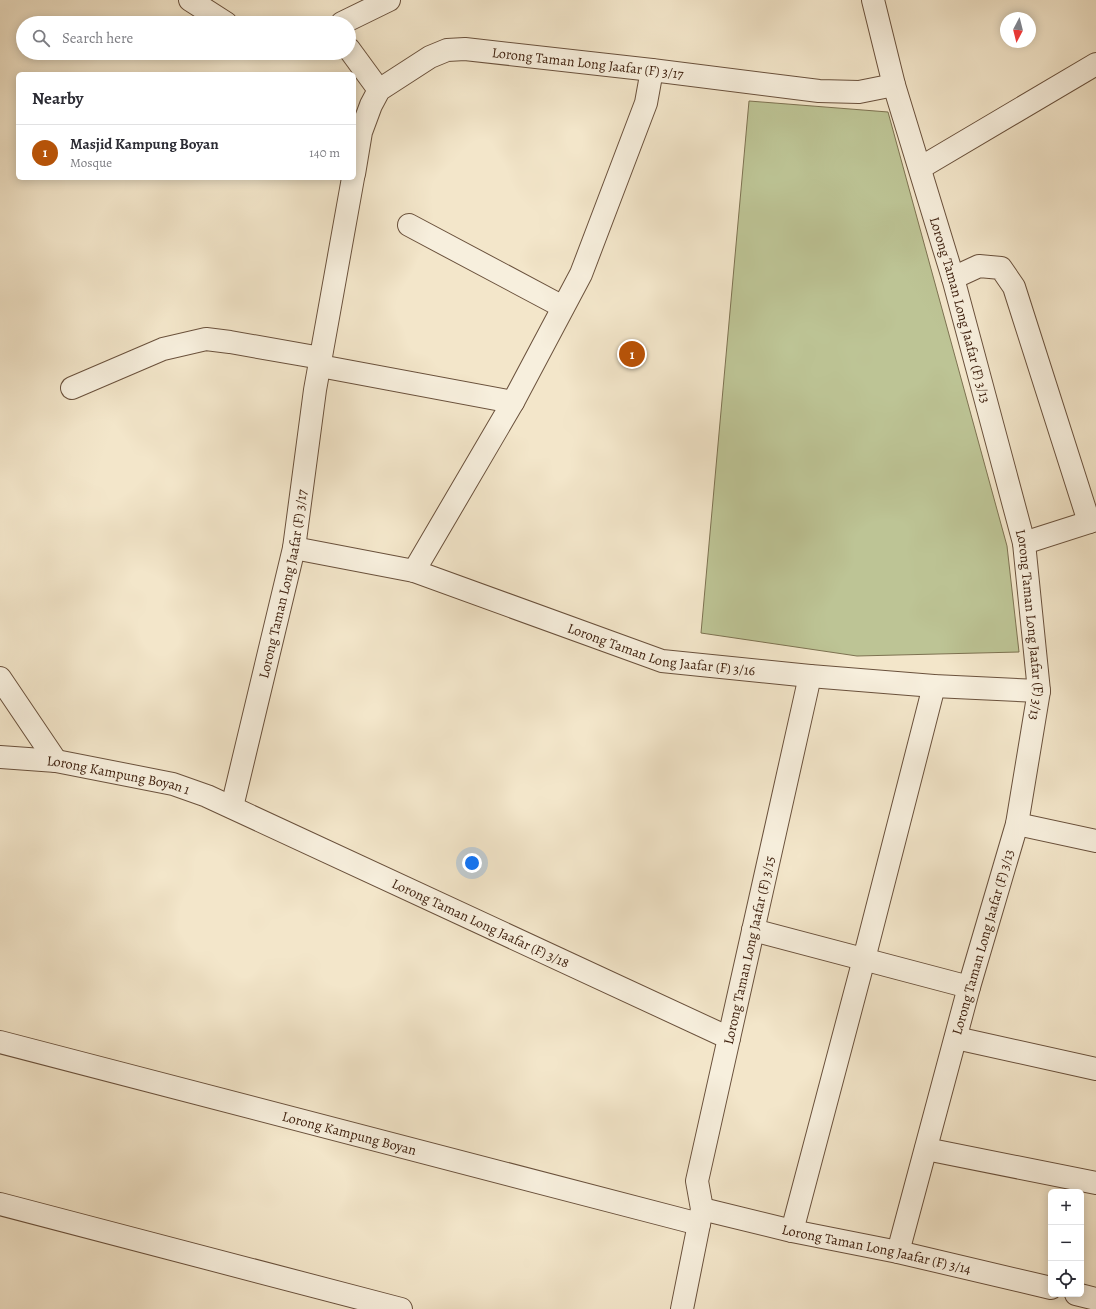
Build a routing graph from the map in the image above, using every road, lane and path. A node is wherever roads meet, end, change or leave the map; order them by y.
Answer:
1 (190, 0) edge
2 (389, 0) edge
3 (873, 0) edge
4 (215, 16) edge
5 (356, 16) edge
6 (356, 59) edge
7 (1096, 64) edge
8 (652, 70) junction
9 (894, 85) junction
10 (379, 90) junction
11 (356, 162) edge
12 (920, 168) junction
13 (353, 180) edge
14 (409, 225) dead end
15 (953, 278) junction
16 (563, 307) junction
17 (320, 362) junction
18 (72, 388) dead end
19 (513, 402) junction
20 (1092, 521) edge
21 (1024, 543) junction
22 (294, 548) junction
23 (414, 571) junction
24 (810, 676) junction
25 (0, 678) edge
26 (934, 686) junction
27 (1039, 691) junction
28 (0, 757) edge
29 (56, 761) junction
30 (232, 807) junction
31 (1017, 824) junction
32 (1096, 841) edge
33 (753, 930) junction
34 (864, 959) junction
35 (969, 988) junction
36 (729, 1038) junction
37 (956, 1038) junction
38 (0, 1042) edge
39 (1096, 1069) edge
40 (926, 1149) junction
41 (1096, 1183) edge
42 (0, 1204) edge
43 (700, 1217) junction
44 (792, 1231) junction
45 (898, 1252) junction
46 (1048, 1287) edge
47 (1084, 1296) edge
48 (1096, 1299) edge
49 (686, 1308) edge
50 (401, 1309) edge

1 - 4 street
2 - 5 street
3 - 9 street, Lorong Taman Long Jaafar (F) 3/13
6 - 10 street
7 - 12 street
8 - 9 street, Lorong Taman Long Jaafar (F) 3/17
8 - 10 street, Lorong Taman Long Jaafar (F) 3/17
8 - 16 street
9 - 12 street, Lorong Taman Long Jaafar (F) 3/13
10 - 11 street
12 - 15 street, Lorong Taman Long Jaafar (F) 3/13
13 - 17 street, Lorong Taman Long Jaafar (F) 3/17
14 - 16 street
15 - 20 street
15 - 21 street, Lorong Taman Long Jaafar (F) 3/13
16 - 19 street
17 - 18 street
17 - 19 street
17 - 22 street, Lorong Taman Long Jaafar (F) 3/17
19 - 23 street
20 - 21 street
21 - 27 street, Lorong Taman Long Jaafar (F) 3/13
22 - 23 street, Lorong Taman Long Jaafar (F) 3/16
22 - 30 street, Lorong Taman Long Jaafar (F) 3/17
23 - 24 street, Lorong Taman Long Jaafar (F) 3/16
24 - 26 street, Lorong Taman Long Jaafar (F) 3/16
24 - 33 street, Lorong Taman Long Jaafar (F) 3/15
25 - 29 street
26 - 27 street, Lorong Taman Long Jaafar (F) 3/16
26 - 34 street
27 - 31 street, Lorong Taman Long Jaafar (F) 3/13
28 - 29 street, Lorong Kampung Boyan 1
29 - 30 street, Lorong Kampung Boyan 1
30 - 36 street, Lorong Taman Long Jaafar (F) 3/18
31 - 32 street
31 - 35 street, Lorong Taman Long Jaafar (F) 3/13
33 - 34 street
33 - 36 street, Lorong Taman Long Jaafar (F) 3/15
34 - 35 street
34 - 44 street
35 - 37 street, Lorong Taman Long Jaafar (F) 3/13
36 - 43 street, Lorong Taman Long Jaafar (F) 3/15
37 - 39 street
37 - 40 street, Lorong Taman Long Jaafar (F) 3/13
38 - 43 street, Lorong Kampung Boyan
40 - 41 street
40 - 45 street, Lorong Taman Long Jaafar (F) 3/13
42 - 50 street
43 - 44 street, Lorong Taman Long Jaafar (F) 3/14
43 - 49 street
44 - 45 street, Lorong Taman Long Jaafar (F) 3/14
45 - 46 street, Lorong Taman Long Jaafar (F) 3/14
47 - 48 street

